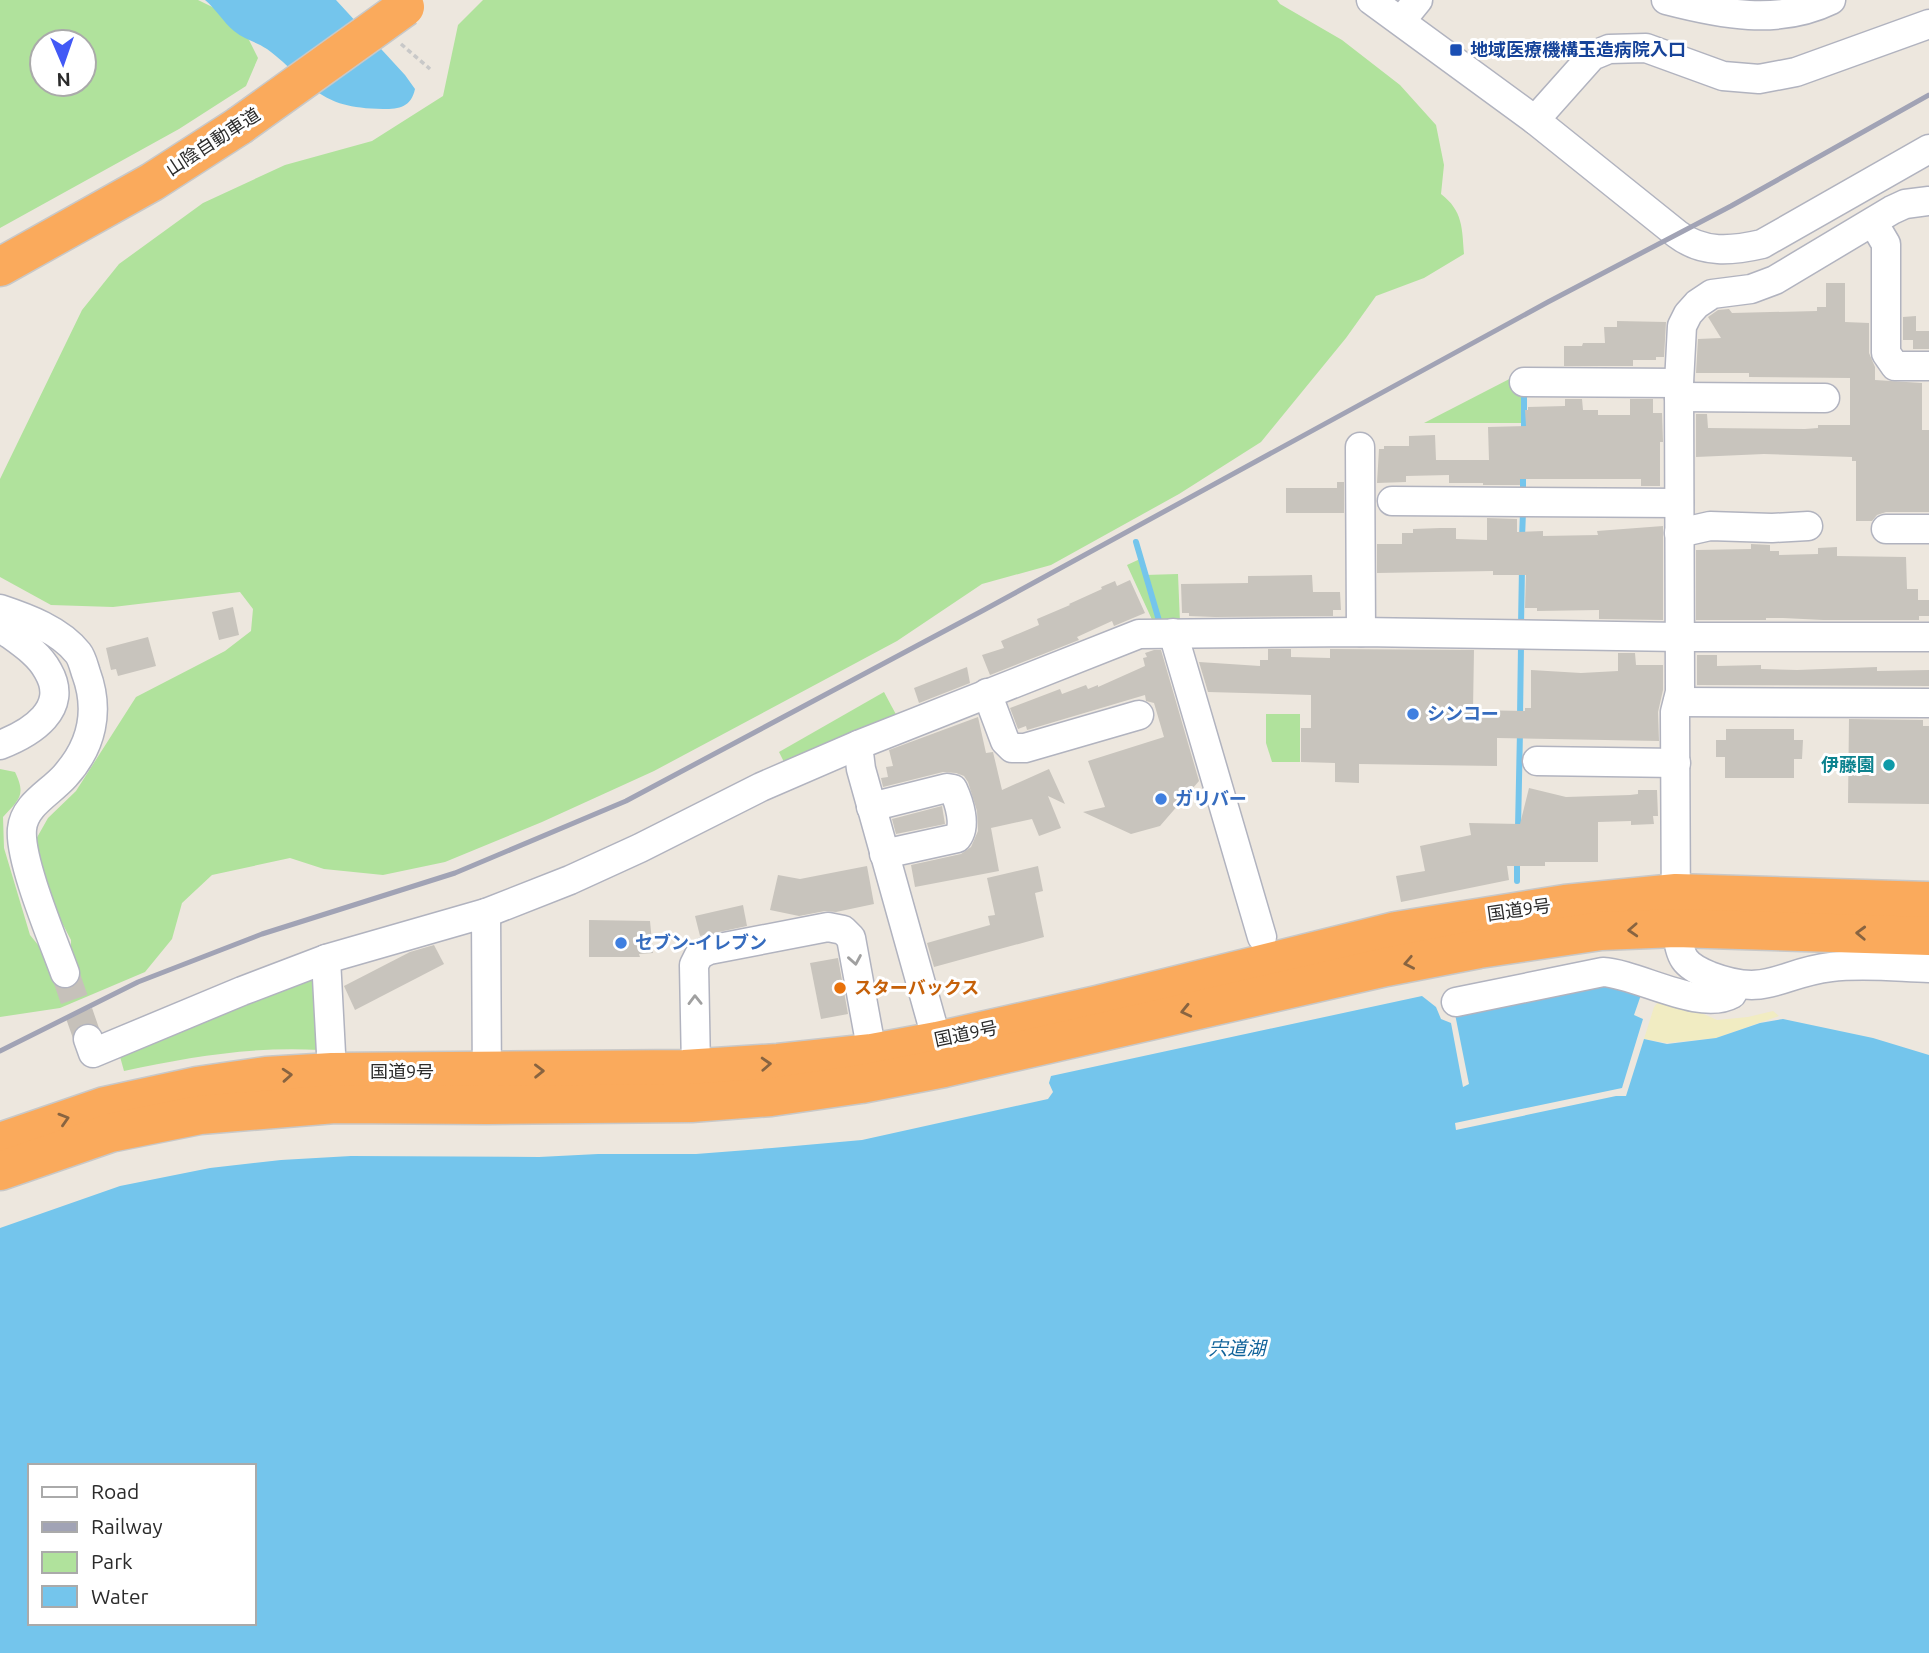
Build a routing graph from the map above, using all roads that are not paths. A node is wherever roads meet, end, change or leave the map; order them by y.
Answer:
1 (1371, 0) edge
2 (1666, 0) edge
3 (1831, 0) edge
4 (404, 2) edge
5 (1409, 10) edge
6 (1929, 24) edge
7 (1535, 120) junction
8 (235, 122) junction
9 (1929, 149) edge
10 (1929, 201) edge
11 (1873, 222) junction
12 (0, 254) edge
13 (0, 267) edge
14 (1929, 366) edge
15 (1524, 382) dead end
16 (1679, 390) junction
17 (1825, 398) dead end
18 (1360, 447) dead end
19 (1392, 501) dead end
20 (1679, 503) junction
21 (1808, 526) dead end
22 (1886, 529) dead end
23 (1929, 529) edge
24 (1679, 533) junction
25 (0, 609) edge
26 (0, 627) edge
27 (1361, 632) junction
28 (1173, 634) junction
29 (1679, 637) junction
30 (1929, 637) edge
31 (987, 693) junction
32 (1678, 702) junction
33 (1929, 703) edge
34 (1139, 715) dead end
35 (0, 745) edge
36 (858, 745) junction
37 (1537, 761) dead end
38 (1676, 763) junction
39 (871, 807) junction
40 (884, 854) junction
41 (1928, 909) edge
42 (1676, 911) junction
43 (486, 913) junction
44 (1262, 937) dead end
45 (326, 959) junction
46 (1929, 968) edge
47 (65, 972) tunnel mouth
48 (1736, 985) junction
49 (1456, 1002) dead end
50 (88, 1039) dead end
51 (937, 1041) junction
52 (872, 1053) junction
53 (696, 1068) junction
54 (332, 1072) junction
55 (487, 1088) junction
56 (0, 1142) edge
57 (0, 1171) edge

1 - 5 street
2 - 3 street
4 - 8 highway, 山陰自動車道, bridge
5 - 7 street
6 - 7 street
7 - 9 street
8 - 12 highway, 山陰自動車道
8 - 13 highway, 山陰自動車道
10 - 11 street
11 - 14 street
11 - 16 street
15 - 16 street
16 - 17 street
16 - 20 street
18 - 27 street
19 - 20 street
20 - 24 street
21 - 24 street
22 - 23 street
24 - 29 street
25 - 47 street
26 - 35 street
27 - 28 street
27 - 29 street
28 - 31 street
28 - 44 street
29 - 30 street
29 - 32 street
31 - 34 street
31 - 36 street
32 - 33 street
32 - 38 street
36 - 39 street
36 - 43 street
37 - 38 street
38 - 42 street
39 - 40 street
39 - 40 street
40 - 51 street
41 - 42 highway, 国道9号
42 - 48 street
42 - 51 highway, 国道9号
42 -> 55 highway, 国道9号
43 - 45 street
43 - 55 street
45 - 50 street
45 - 54 street
46 - 48 street
48 - 49 street
51 - 52 highway, 国道9号
53 -> 52 highway, 国道9号
53 -> 52 street
55 -> 53 highway, 国道9号
54 - 55 highway, 国道9号
56 -> 54 highway, 国道9号
55 - 57 highway, 国道9号

